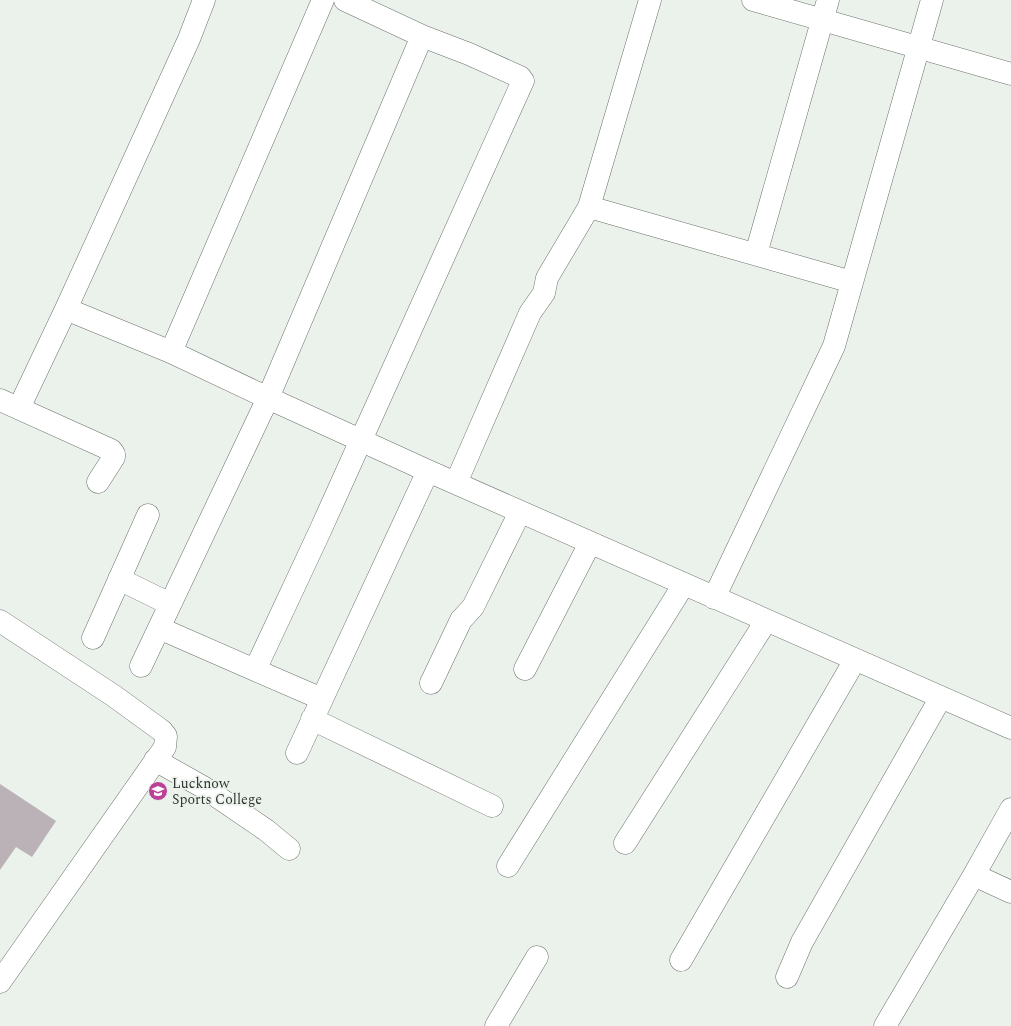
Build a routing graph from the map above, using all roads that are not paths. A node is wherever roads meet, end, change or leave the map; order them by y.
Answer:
1 (204, 0) edge
2 (324, 0) edge
3 (345, 0) edge
4 (650, 0) edge
5 (753, 0) edge
6 (932, 0) edge
7 (825, 10) edge
8 (422, 36) junction
9 (918, 47) junction
10 (1011, 74) edge
11 (589, 207) junction
12 (756, 254) junction
13 (852, 282) junction
14 (66, 309) junction
15 (171, 352) junction
16 (268, 398) junction
17 (10, 404) edge
18 (361, 440) junction
19 (428, 471) junction
20 (98, 482) dead end
21 (456, 483) junction
22 (520, 512) junction
23 (148, 515) dead end
24 (590, 543) junction
25 (119, 579) junction
26 (684, 584) junction
27 (714, 598) junction
28 (170, 604) junction
29 (0, 621) edge
30 (766, 621) junction
31 (159, 628) junction
32 (93, 638) dead end
33 (855, 660) junction
34 (141, 666) dead end
35 (525, 669) dead end
36 (255, 670) junction
37 (432, 683) dead end
38 (941, 697) junction
39 (322, 699) junction
40 (312, 719) junction
41 (1011, 728) edge
42 (297, 753) dead end
43 (155, 760) junction
44 (492, 806) dead end
45 (1011, 809) edge
46 (625, 843) dead end
47 (288, 849) dead end
48 (508, 866) dead end
49 (974, 875) junction
50 (1011, 892) edge
51 (537, 957) dead end
52 (681, 960) dead end
53 (787, 977) dead end
54 (0, 982) edge
55 (496, 1026) edge
56 (885, 1026) edge

1 - 14 street
2 - 15 street
3 - 8 street
4 - 11 street
5 - 7 street
6 - 9 street
7 - 9 street
7 - 12 street
8 - 16 street
8 - 18 street
9 - 10 street
9 - 13 street
11 - 12 street
11 - 21 street
12 - 13 street
13 - 27 street
14 - 15 street
14 - 17 street
15 - 16 street
16 - 18 street
16 - 28 street
17 - 20 street
18 - 19 street
18 - 36 street
19 - 21 street
19 - 39 street
21 - 22 street
22 - 24 street
22 - 37 street
23 - 25 street
24 - 26 street
24 - 35 street
25 - 28 street
25 - 32 street
26 - 27 street
26 - 48 street
27 - 30 street
28 - 31 street
29 - 43 street
30 - 33 street
30 - 46 street
31 - 34 street
31 - 36 street
33 - 38 street
33 - 52 street
36 - 39 street
38 - 41 street
38 - 53 street
39 - 40 street
40 - 42 street
40 - 44 street
43 - 47 street
43 - 54 street
45 - 49 street
49 - 50 street
49 - 56 street
51 - 55 street

